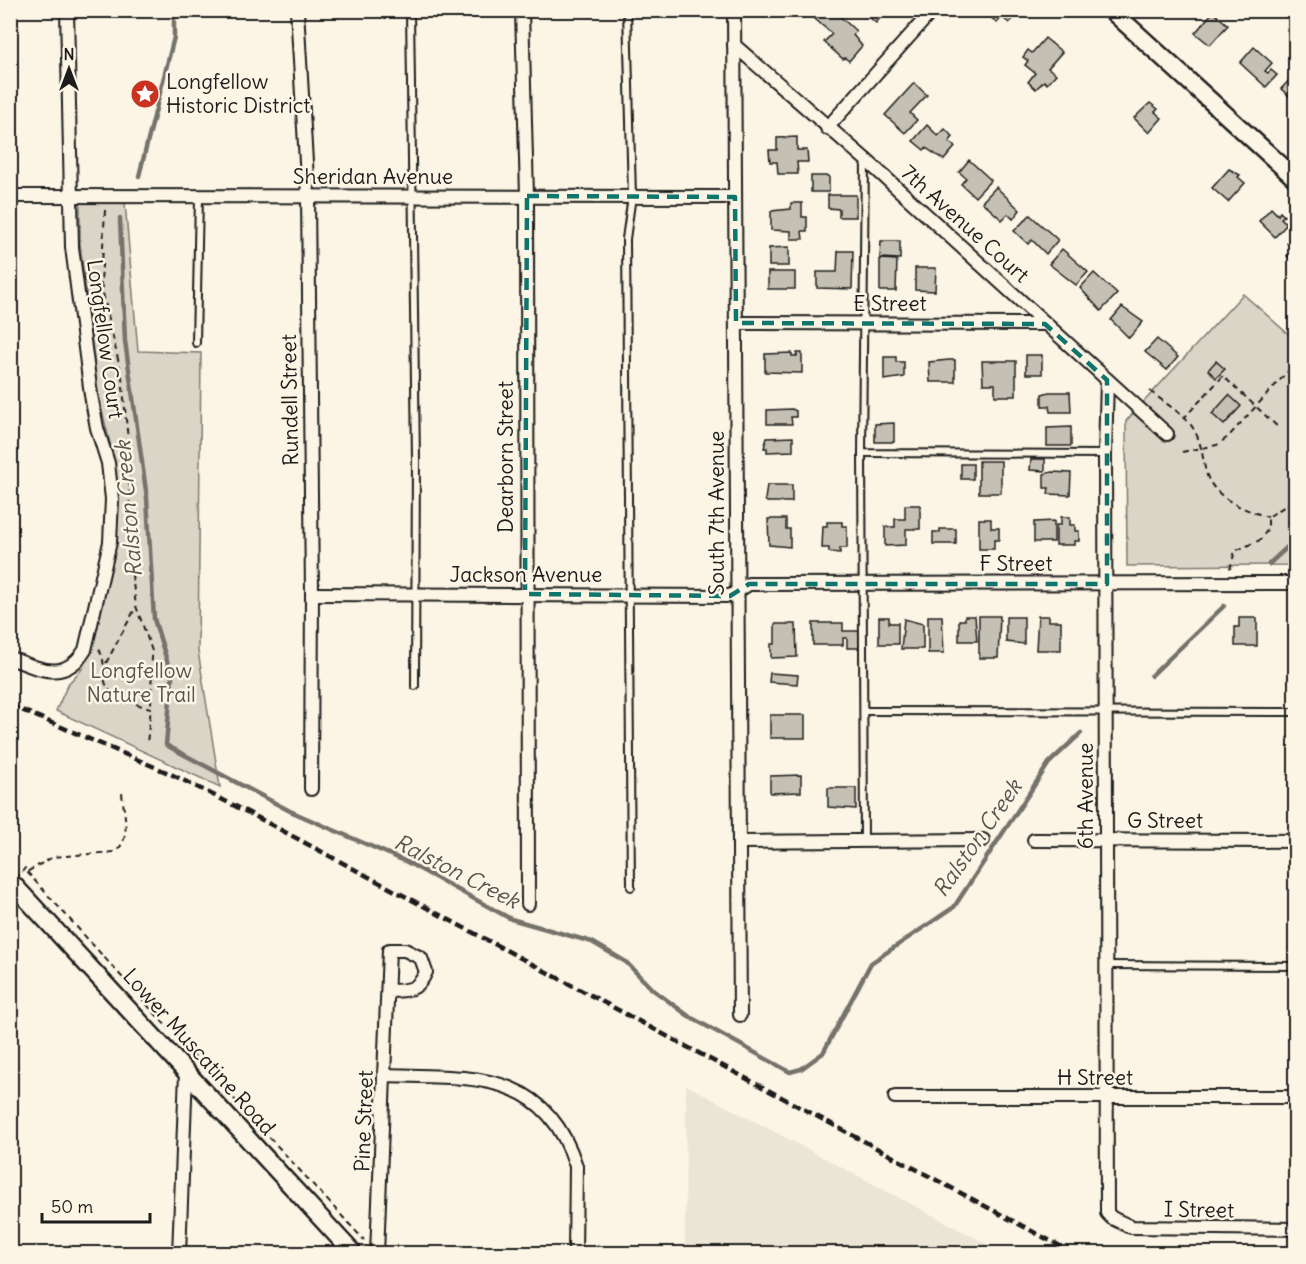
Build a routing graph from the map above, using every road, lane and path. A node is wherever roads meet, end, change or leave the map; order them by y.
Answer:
1 (67, 10) edge
2 (297, 10) edge
3 (410, 10) edge
4 (522, 10) edge
5 (627, 10) edge
6 (734, 10) edge
7 (928, 12) edge
8 (1114, 12) edge
9 (734, 45) junction
10 (827, 128) junction
11 (865, 159) junction
12 (1296, 179) edge
13 (10, 195) edge
14 (71, 195) junction
15 (105, 195) junction
16 (199, 196) junction
17 (308, 196) junction
18 (414, 196) junction
19 (527, 196) junction
20 (632, 196) junction
21 (735, 197) junction
22 (736, 323) junction
23 (863, 323) junction
24 (1045, 324) junction
25 (196, 343) dead end
26 (1292, 367) dead end
27 (1107, 380) junction
28 (1150, 391) dead end
29 (1256, 406) junction
30 (1183, 419) junction
31 (1281, 429) dead end
32 (1167, 434) dead end
33 (1202, 448) junction
34 (1182, 452) dead end
35 (862, 453) junction
36 (1105, 454) junction
37 (1296, 499) edge
38 (1268, 517) junction
39 (1229, 572) dead end
40 (864, 583) junction
41 (1296, 583) edge
42 (1107, 584) junction
43 (737, 591) junction
44 (312, 594) junction
45 (415, 594) junction
46 (525, 594) junction
47 (630, 595) junction
48 (136, 606) junction
49 (90, 631) junction
50 (10, 658) edge
51 (106, 663) junction
52 (415, 686) dead end
53 (151, 708) junction
54 (1106, 710) junction
55 (864, 711) junction
56 (1296, 712) edge
57 (147, 742) dead end
58 (310, 789) dead end
59 (122, 792) dead end
60 (983, 840) dead end
61 (1034, 840) dead end
62 (864, 841) junction
63 (1106, 841) junction
64 (1296, 841) edge
65 (739, 842) junction
66 (27, 872) junction
67 (14, 880) edge
68 (631, 887) dead end
69 (528, 904) dead end
70 (1106, 965) junction
71 (1296, 966) edge
72 (388, 991) dead end
73 (740, 1015) dead end
74 (186, 1073) junction
75 (385, 1075) junction
76 (895, 1097) dead end
77 (1296, 1097) edge
78 (1107, 1098) junction
79 (1107, 1213) joint
80 (1296, 1229) edge
81 (367, 1251) edge
82 (179, 1254) edge
83 (575, 1254) edge

1 - 14 street, Longfellow Court
2 - 17 street, Rundell Street
3 - 18 lane
4 - 19 street, Dearborn Street
5 - 20 lane
6 - 9 street, South 7th Avenue
7 - 10 street
8 - 12 main road
9 - 10 street, 7th Avenue Court
9 - 21 street, South 7th Avenue
10 - 11 street, 7th Avenue Court
11 - 23 lane
11 - 24 street, 7th Avenue Court
13 - 14 street, Sheridan Avenue
14 - 15 street, Sheridan Avenue
14 - 49 street, Longfellow Court
15 - 16 street, Sheridan Avenue
15 - 48 path
16 - 17 street, Sheridan Avenue
16 - 25 lane
17 - 18 street, Sheridan Avenue
17 - 44 street, Rundell Street
18 - 19 street, Sheridan Avenue
18 - 45 lane
19 - 20 street, Sheridan Avenue
19 - 46 street, Dearborn Street
20 - 21 street, Sheridan Avenue
20 - 47 lane
21 - 22 street, South 7th Avenue
22 - 23 street, E Street
22 - 43 street, South 7th Avenue
23 - 24 street, E Street
23 - 35 lane
24 - 27 street, 7th Avenue Court
26 - 29 path
27 - 32 street, 7th Avenue Court
27 - 36 street, 6th Avenue
28 - 30 path
29 - 30 path
29 - 31 path
29 - 33 path
30 - 33 path
33 - 34 path
33 - 38 path
35 - 36 lane
35 - 40 lane
36 - 42 street, 6th Avenue
37 - 38 path
38 - 39 path
40 - 42 street, F Street
40 - 43 street, F Street
40 - 55 lane
41 - 42 street, F Street
42 - 54 street, 6th Avenue
43 - 47 street, Jackson Avenue
43 - 65 street, South 7th Avenue
44 - 45 street, Jackson Avenue
44 - 58 street, Rundell Street
45 - 46 street, Jackson Avenue
45 - 52 lane
46 - 47 street, Jackson Avenue
46 - 69 street, Dearborn Street
47 - 68 lane
48 - 51 path
48 - 53 path
49 - 50 street, Longfellow Court
49 - 51 path
51 - 53 path
53 - 57 path
54 - 55 lane
54 - 56 lane
54 - 63 street, 6th Avenue
55 - 62 lane
59 - 66 path
60 - 62 street
61 - 63 street, G Street
62 - 65 street
63 - 64 street, G Street
63 - 70 street, 6th Avenue
65 - 73 street, South 7th Avenue
66 - 67 path
66 - 81 path
67 - 74 main road, Lower Muscatine Road
70 - 71 lane
70 - 78 street, 6th Avenue
72 - 75 street, Pine Street
74 - 81 main road, Lower Muscatine Road
74 - 82 street
75 - 81 street, Pine Street
75 - 83 street
76 - 78 street, H Street
77 - 78 street, H Street
78 - 79 street, 6th Avenue
79 - 80 street, I Street

